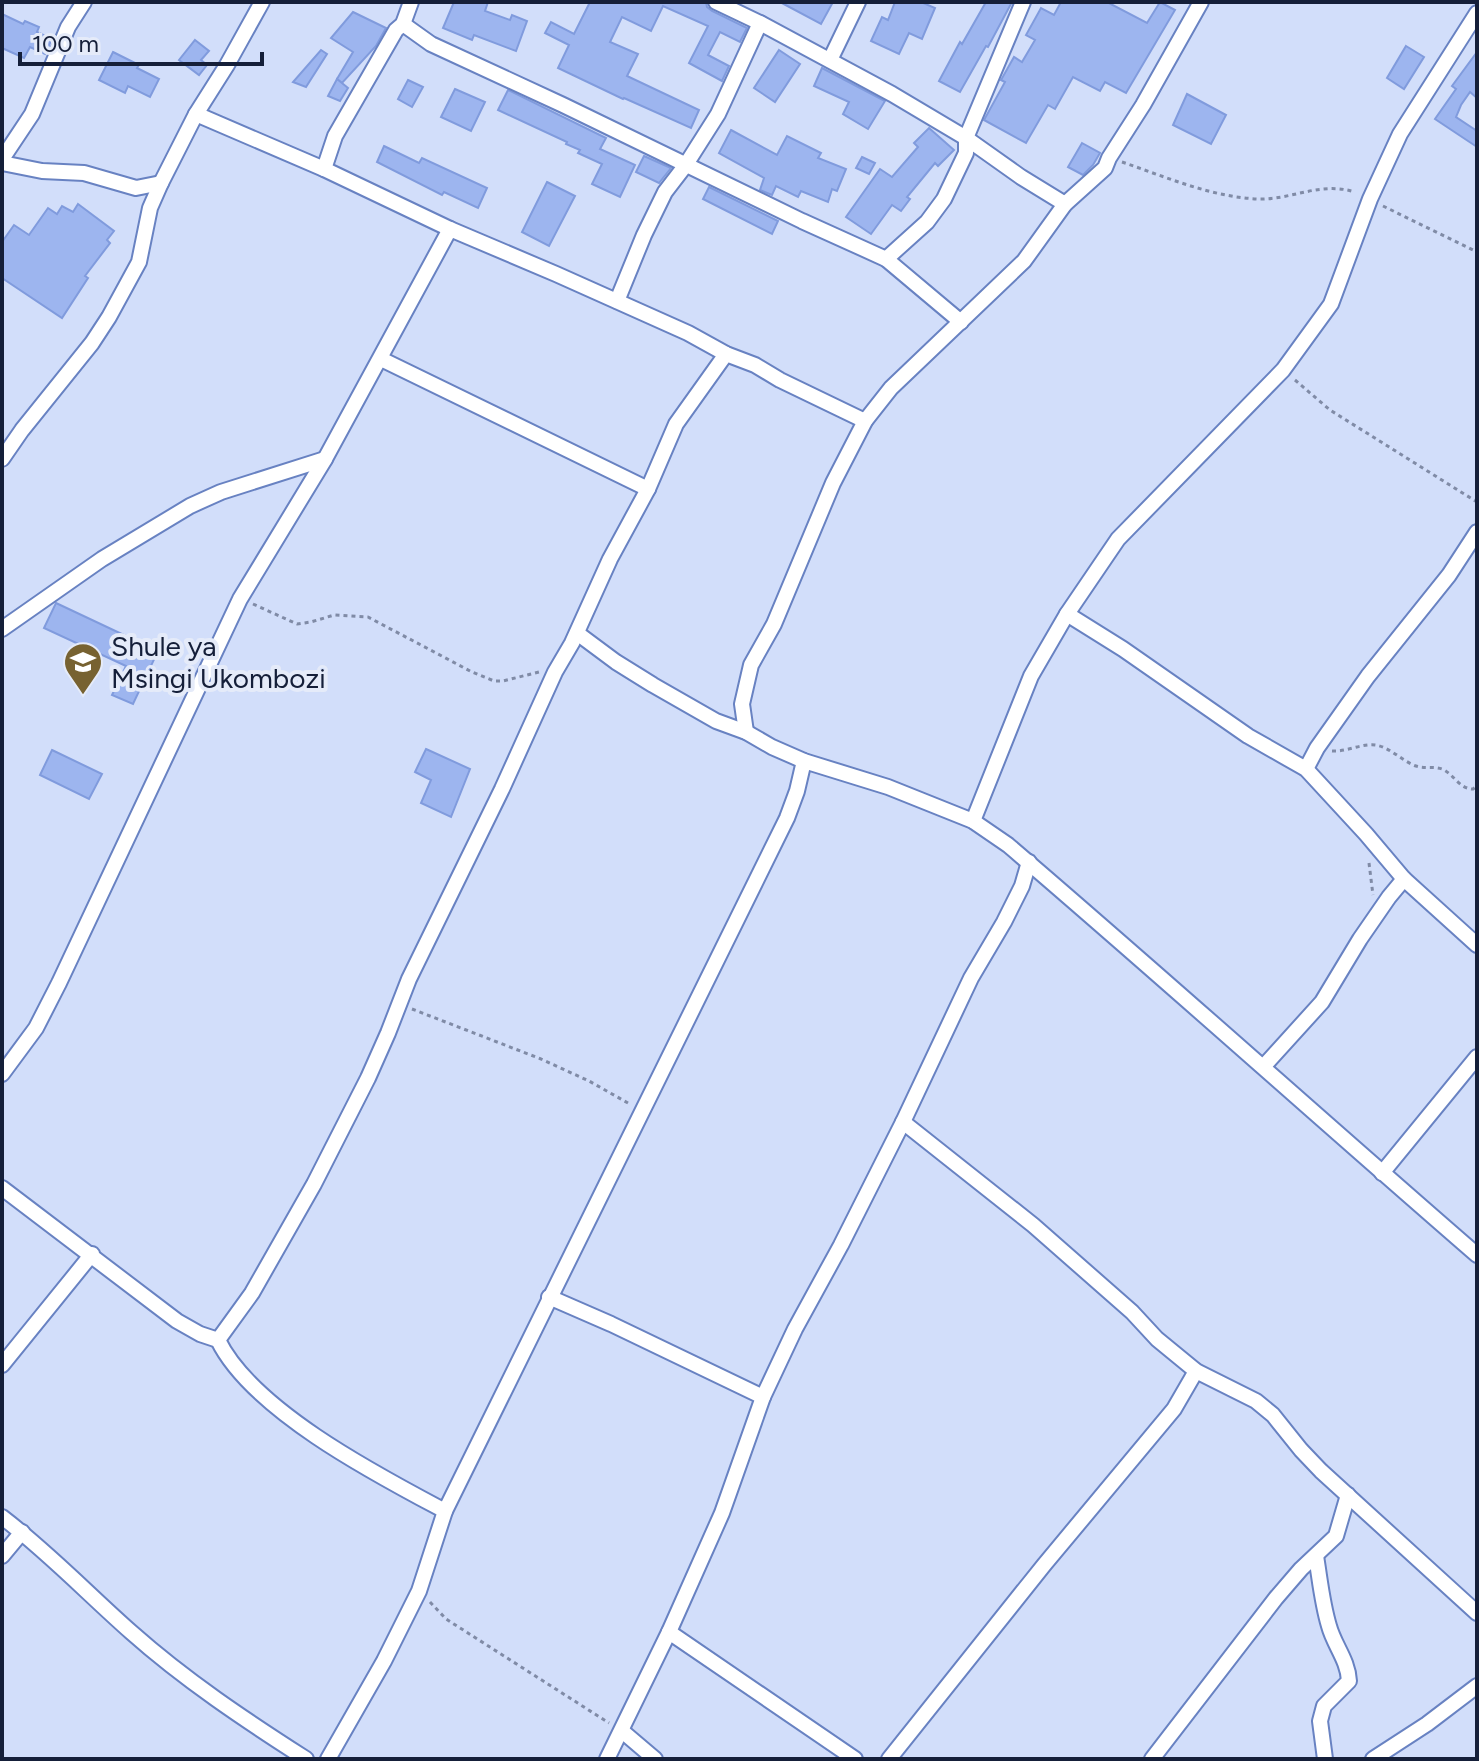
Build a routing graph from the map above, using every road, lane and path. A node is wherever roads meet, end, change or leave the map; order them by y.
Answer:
1 (84, 2) edge
2 (262, 2) edge
3 (411, 2) edge
4 (716, 2) edge
5 (858, 2) edge
6 (1023, 2) edge
7 (1201, 2) edge
8 (1477, 13) edge
9 (760, 23) junction
10 (403, 24) junction
11 (830, 60) junction
12 (196, 114) junction
13 (966, 138) junction
14 (1109, 158) junction
15 (2, 161) edge
16 (685, 166) junction
17 (324, 169) junction
18 (161, 183) junction
19 (1370, 199) junction
20 (1065, 204) junction
21 (450, 229) junction
22 (1477, 252) edge
23 (886, 259) junction
24 (617, 301) junction
25 (961, 322) junction
26 (726, 354) junction
27 (381, 359) junction
28 (1283, 370) junction
29 (865, 421) junction
30 (2, 459) edge
31 (325, 459) junction
32 (648, 489) junction
33 (1477, 502) edge
34 (1477, 532) edge
35 (240, 599) junction
36 (1067, 614) junction
37 (2, 629) edge
38 (577, 633) junction
39 (555, 672) junction
40 (746, 732) junction
41 (1317, 748) junction
42 (804, 761) junction
43 (1306, 769) junction
44 (1477, 786) edge
45 (973, 821) junction
46 (1366, 834) junction
47 (1029, 862) junction
48 (1404, 879) junction
49 (1377, 915) junction
50 (1477, 945) edge
51 (400, 1003) junction
52 (1477, 1057) edge
53 (1264, 1066) junction
54 (2, 1074) edge
55 (642, 1111) junction
56 (903, 1122) junction
57 (1382, 1173) junction
58 (2, 1188) edge
59 (92, 1254) junction
60 (1477, 1255) edge
61 (549, 1297) junction
62 (218, 1340) junction
63 (2, 1365) edge
64 (1196, 1371) junction
65 (763, 1397) junction
66 (1348, 1495) junction
67 (445, 1511) junction
68 (2, 1517) edge
69 (22, 1532) junction
70 (2, 1556) edge
71 (1316, 1556) junction
72 (419, 1591) junction
73 (1477, 1613) edge
74 (669, 1632) junction
75 (1477, 1686) edge
76 (622, 1731) junction
77 (306, 1759) edge
78 (328, 1759) edge
79 (607, 1759) edge
80 (655, 1759) edge
81 (855, 1759) edge
82 (889, 1759) edge
83 (1152, 1759) edge
84 (1325, 1759) edge
85 (1373, 1759) edge

1 - 15 street
2 - 12 street
3 - 10 street
4 - 9 street
5 - 11 street
6 - 13 street
7 - 14 street
8 - 19 street
9 - 11 street
9 - 16 street
10 - 16 street
10 - 17 street
11 - 13 street
12 - 17 street
12 - 18 street
13 - 20 street
13 - 23 street
14 - 19 path
14 - 20 street
15 - 18 street
16 - 23 street
16 - 24 street
17 - 21 street
18 - 30 street
19 - 22 path
19 - 28 street
20 - 25 street
21 - 24 street
21 - 27 street
23 - 25 street
24 - 26 street
25 - 29 street
26 - 29 street
26 - 32 street
27 - 31 street
27 - 32 street
28 - 33 path
28 - 36 street
29 - 40 street
31 - 35 street
31 - 37 street
32 - 38 street
34 - 41 street
35 - 39 path
35 - 54 street
36 - 43 street
36 - 45 street
38 - 39 street
38 - 40 street
39 - 51 street
40 - 42 street
41 - 43 street
41 - 44 path
42 - 45 street
42 - 55 street
43 - 46 street
45 - 47 street
46 - 48 street
46 - 49 path
47 - 53 street
47 - 56 street
48 - 49 street
48 - 50 street
49 - 53 street
51 - 55 path
51 - 62 street
52 - 57 street
53 - 57 street
55 - 61 street
56 - 64 street
56 - 65 street
57 - 60 street
58 - 59 street
59 - 62 street
59 - 63 street
61 - 65 street
61 - 67 street
62 - 67 street
64 - 66 street
64 - 82 street
65 - 74 street
66 - 71 street
66 - 73 street
67 - 72 street
68 - 69 street
69 - 70 street
69 - 77 street
71 - 83 street
71 - 84 street
72 - 76 path
72 - 78 street
74 - 76 street
74 - 81 street
75 - 85 street
76 - 79 street
76 - 80 street

